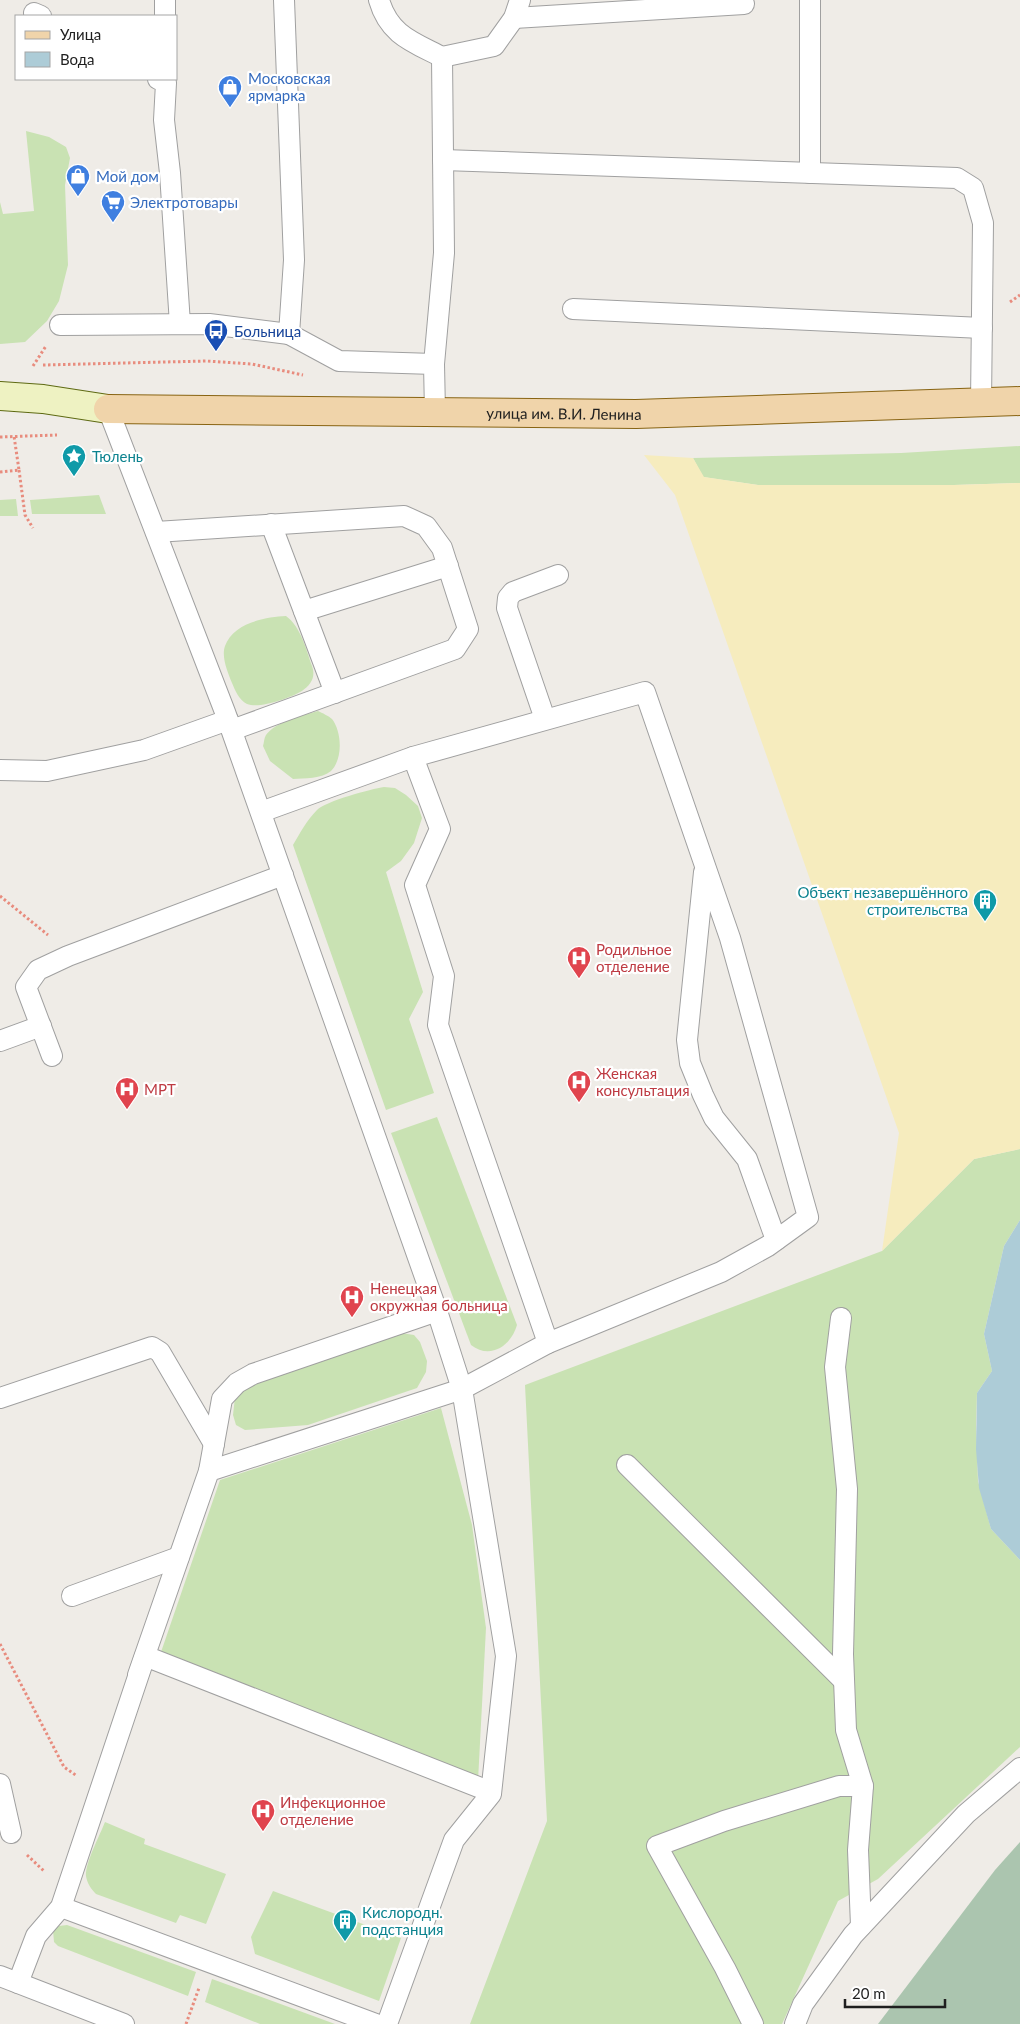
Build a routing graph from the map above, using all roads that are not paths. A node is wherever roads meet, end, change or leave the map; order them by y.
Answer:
1 (165, 0) edge
2 (284, 0) edge
3 (380, 0) edge
4 (810, 0) edge
5 (744, 4) dead end
6 (517, 9) edge
7 (165, 15) edge
8 (442, 57) junction
9 (163, 80) edge
10 (443, 160) junction
11 (810, 173) junction
12 (573, 309) dead end
13 (180, 324) junction
14 (60, 325) dead end
15 (982, 328) junction
16 (289, 334) junction
17 (434, 364) junction
18 (0, 396) edge
19 (1020, 401) edge
20 (981, 403) junction
21 (108, 409) junction
22 (0, 410) edge
23 (435, 412) junction
24 (271, 524) junction
25 (156, 532) junction
26 (448, 566) junction
27 (558, 575) dead end
28 (304, 611) junction
29 (335, 693) junction
30 (545, 719) junction
31 (230, 725) junction
32 (413, 757) junction
33 (0, 770) edge
34 (261, 812) junction
35 (705, 865) junction
36 (283, 875) junction
37 (41, 1026) junction
38 (0, 1041) edge
39 (52, 1056) dead end
40 (776, 1240) junction
41 (437, 1311) junction
42 (841, 1318) dead end
43 (548, 1343) junction
44 (462, 1388) junction
45 (0, 1398) edge
46 (214, 1444) junction
47 (627, 1465) dead end
48 (209, 1471) junction
49 (179, 1557) junction
50 (72, 1596) dead end
51 (138, 1675) junction
52 (844, 1681) junction
53 (1020, 1768) edge
54 (0, 1784) edge
55 (863, 1786) junction
56 (491, 1792) junction
57 (11, 1833) road end
58 (63, 1899) junction
59 (861, 1926) junction
60 (9, 1980) edge
61 (124, 2024) edge
62 (376, 2024) edge
63 (387, 2024) edge
64 (753, 2024) edge
65 (795, 2024) edge

1 - 7 lane
2 - 16 lane
3 - 8 lane
4 - 11 lane
5 - 6 lane
6 - 8 lane
8 - 10 lane
9 - 13 lane
10 - 11 lane
10 - 17 lane
11 - 15 lane
12 - 15 lane
13 - 14 lane
13 - 16 lane
15 - 20 lane
16 - 17 lane
17 - 23 lane
18 - 21 main road
19 - 20 main road, улица им. В.И. Ленина
20 - 23 main road, улица им. В.И. Ленина
21 - 22 main road
21 - 23 main road, улица им. В.И. Ленина
21 - 25 lane
24 - 25 lane
24 - 26 lane
24 - 28 lane
25 - 31 lane
26 - 28 lane
26 - 29 lane
27 - 30 lane
28 - 29 lane
29 - 31 lane
30 - 32 lane
30 - 35 lane
31 - 33 lane
31 - 34 lane
32 - 34 lane
32 - 43 lane
34 - 36 lane
35 - 40 lane
35 - 40 lane
36 - 37 lane
36 - 41 lane
37 - 38 lane
37 - 39 lane
40 - 43 lane
41 - 44 lane
41 - 46 lane
42 - 52 lane
43 - 44 lane
44 - 48 lane
44 - 56 lane
45 - 46 lane
46 - 48 lane
47 - 52 lane
48 - 49 lane
49 - 50 lane
49 - 51 lane
51 - 56 lane
51 - 58 lane
52 - 55 lane
53 - 59 lane
54 - 57 lane
55 - 59 lane
55 - 64 lane
56 - 63 lane
58 - 60 lane
58 - 62 lane
59 - 65 lane
60 - 61 lane

